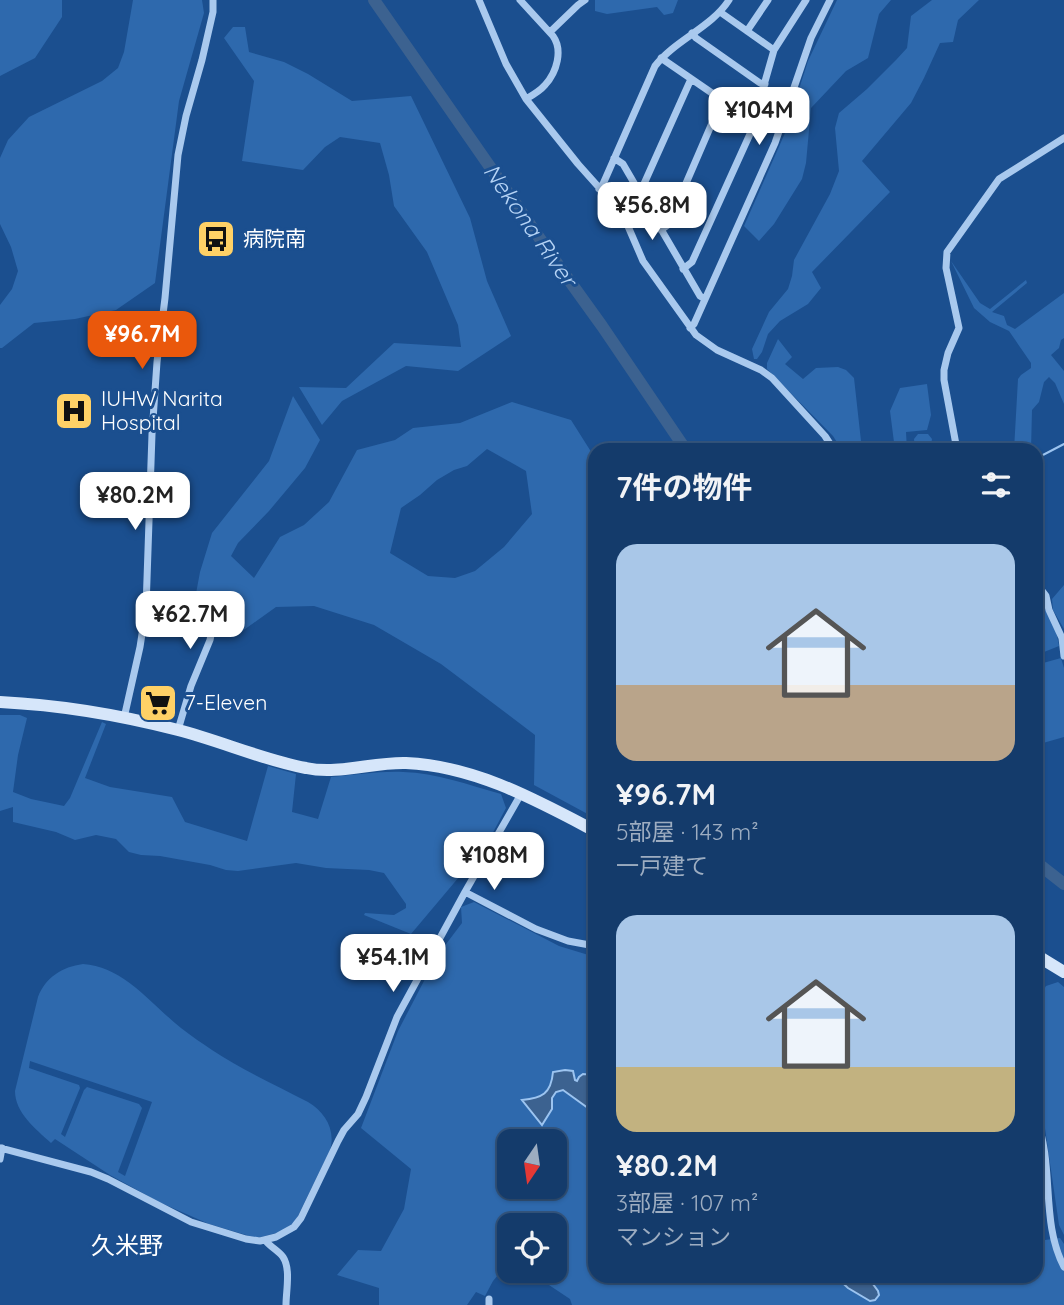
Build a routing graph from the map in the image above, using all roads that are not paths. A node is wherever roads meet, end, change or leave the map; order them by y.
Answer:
1 (213, 0) edge
2 (520, 0) edge
3 (729, 0) edge
4 (768, 0) edge
5 (806, 0) edge
6 (830, 0) edge
7 (480, 1) edge
8 (579, 2) edge
9 (720, 12) junction
10 (550, 32) junction
11 (747, 32) junction
12 (692, 33) junction
13 (774, 50) junction
14 (661, 58) junction
15 (691, 79) junction
16 (765, 84) junction
17 (526, 99) junction
18 (722, 100) junction
19 (754, 122) junction
20 (1064, 138) edge
21 (614, 158) junction
22 (599, 189) junction
23 (638, 191) junction
24 (661, 230) junction
25 (683, 269) junction
26 (705, 299) junction
27 (690, 328) junction
28 (830, 443) edge
29 (956, 443) edge
30 (1043, 592) edge
31 (155, 597) dead end
32 (1064, 654) edge
33 (0, 702) edge
34 (124, 718) junction
35 (178, 730) junction
36 (521, 794) junction
37 (588, 828) edge
38 (465, 892) junction
39 (588, 945) edge
40 (1043, 959) edge
41 (1064, 972) edge
42 (1043, 1140) edge
43 (1, 1148) edge
44 (0, 1158) edge
45 (265, 1240) junction
46 (1064, 1267) edge
47 (286, 1305) edge

1 - 34 street
2 - 10 street
3 - 9 street
4 - 11 street
5 - 13 street
6 - 26 street
7 - 17 street
8 - 10 street
9 - 11 street
9 - 12 street
10 - 17 street
11 - 13 street
12 - 14 street
12 - 16 street
13 - 16 street
14 - 15 street
14 - 21 street
15 - 18 street
15 - 23 street
16 - 19 street
17 - 22 street
18 - 19 street
18 - 24 street
19 - 25 street
20 - 29 street
21 - 22 street
21 - 23 street
22 - 27 street
23 - 24 street
24 - 25 street
25 - 26 street
26 - 27 street
27 - 28 street
30 - 32 street
31 - 35 street
33 - 34 street
34 - 35 street
35 - 36 street
36 - 37 street
36 - 38 street
38 - 39 street
38 - 45 street
40 - 41 street
42 - 46 street
43 - 44 street
43 - 45 street
45 - 47 street

